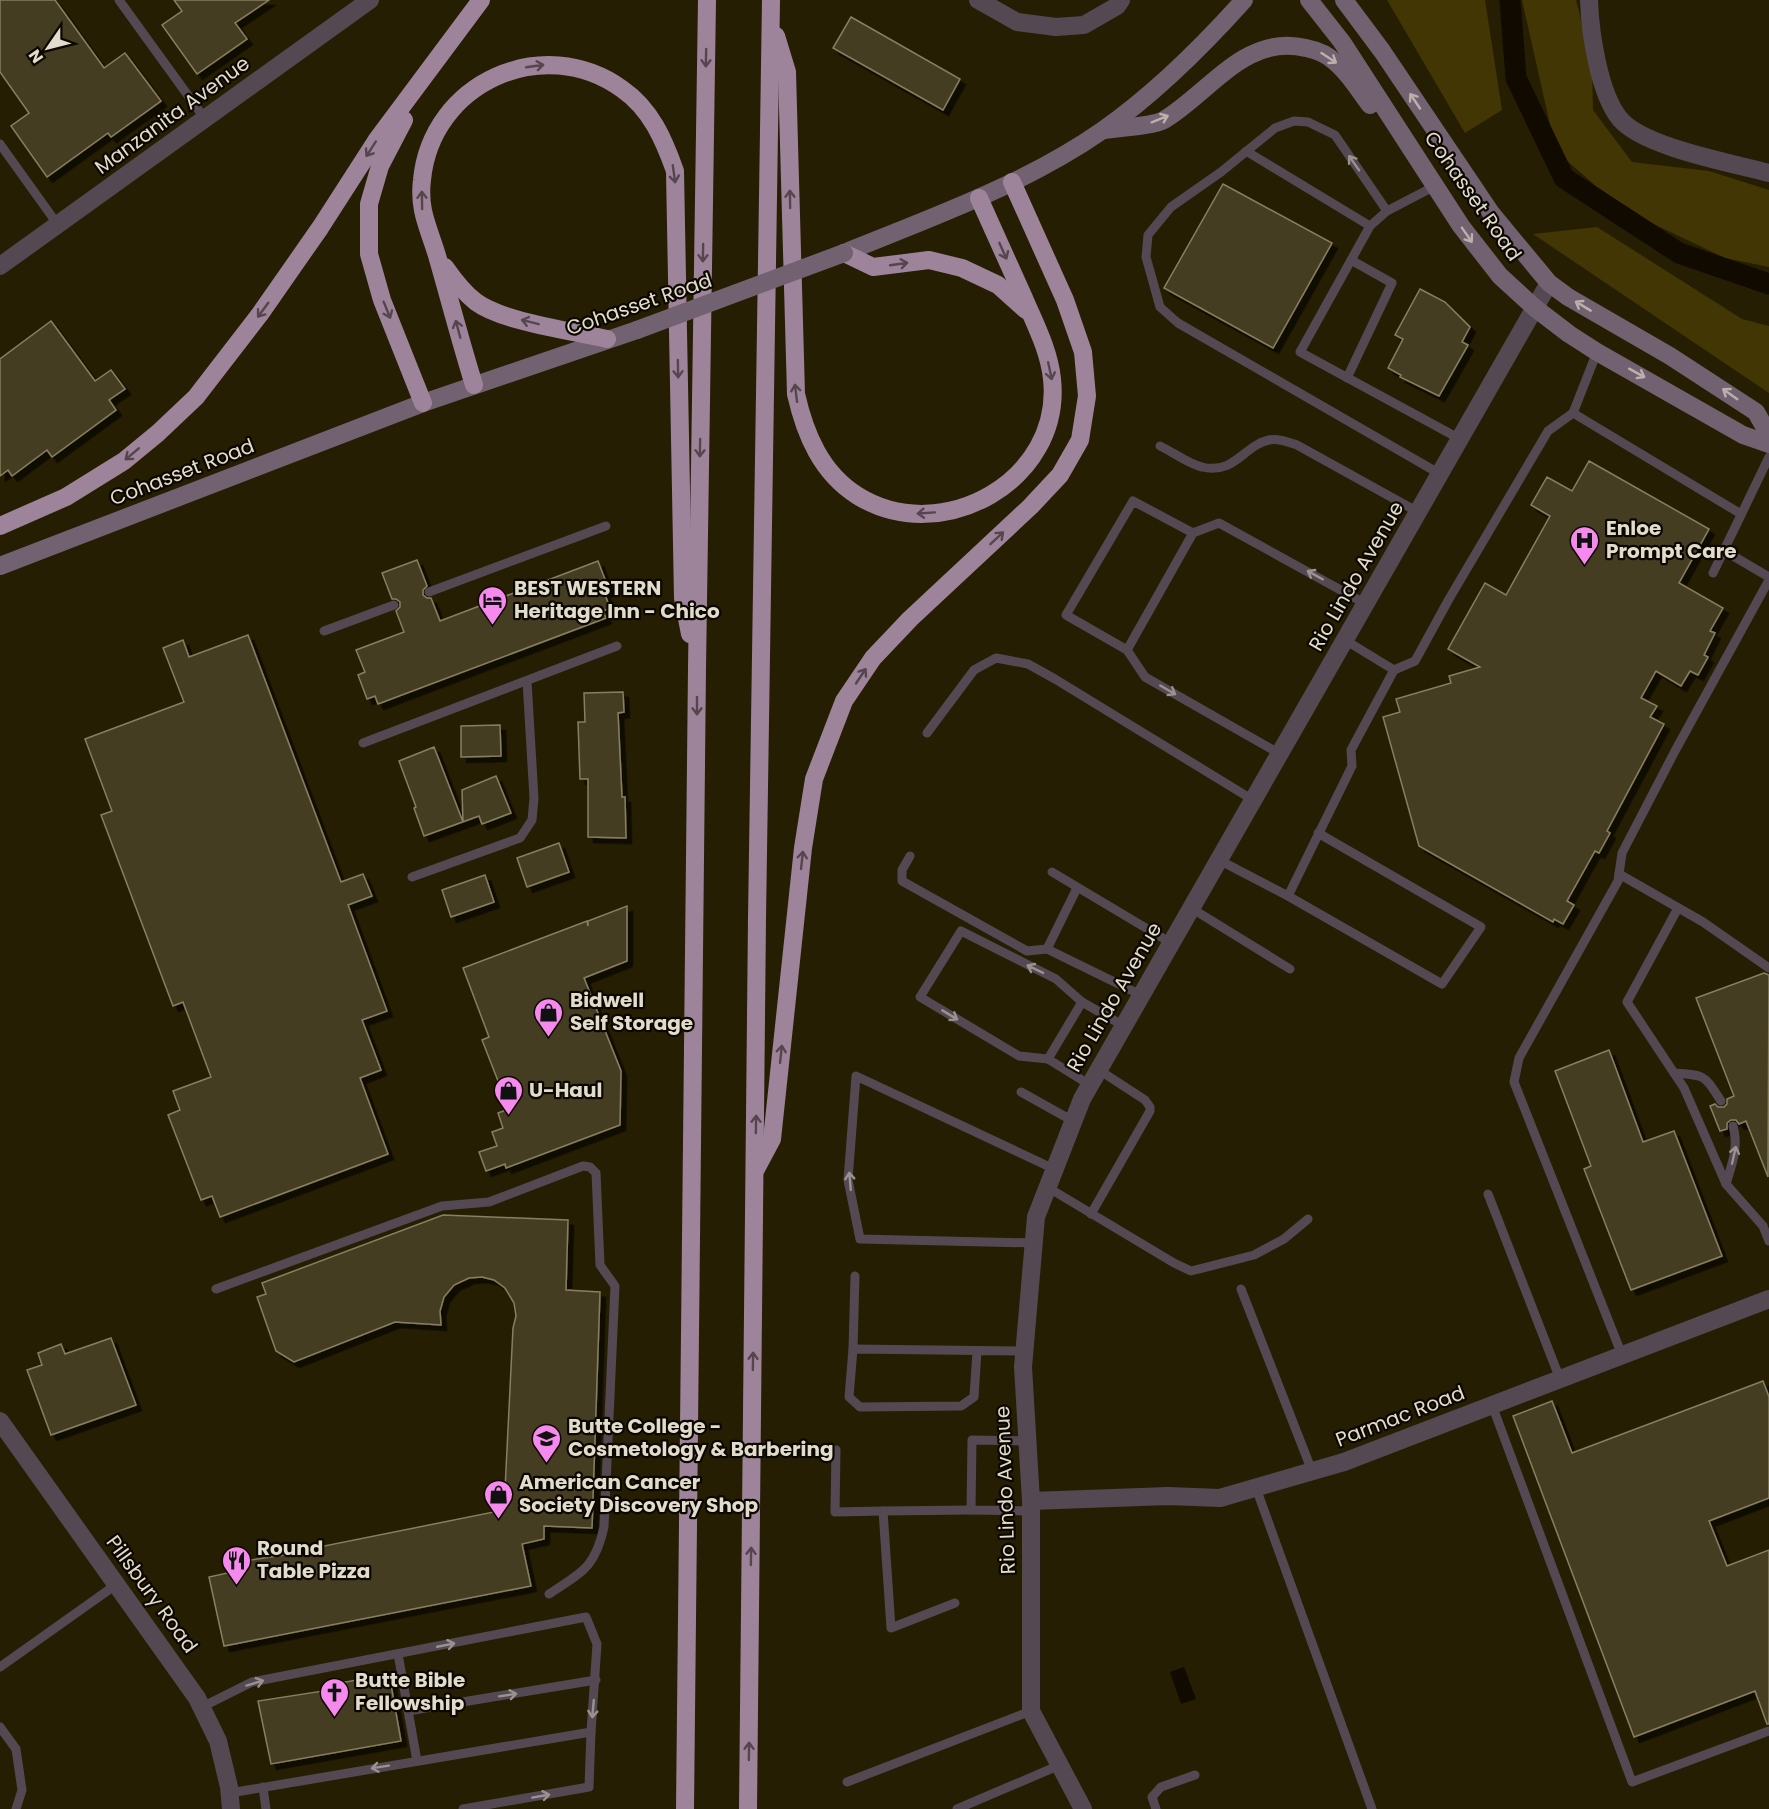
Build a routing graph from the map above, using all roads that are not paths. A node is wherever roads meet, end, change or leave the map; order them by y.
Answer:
1 (119, 0) edge
2 (481, 0) edge
3 (492, 0) edge
4 (707, 0) edge
5 (771, 0) edge
6 (1121, 0) edge
7 (1244, 0) edge
8 (1310, 0) edge
9 (1344, 0) edge
10 (1589, 0) edge
11 (368, 1) edge
12 (984, 1) edge
13 (771, 19) junction
14 (205, 119) junction
15 (1103, 130) junction
16 (1403, 135) junction
17 (0, 144) edge
18 (1246, 151) junction
19 (1769, 173) edge
20 (1012, 182) junction
21 (1435, 186) junction
22 (979, 198) junction
23 (1387, 211) junction
24 (58, 225) junction
25 (1370, 226) junction
26 (844, 254) junction
27 (437, 255) junction
28 (1351, 260) junction
29 (0, 266) edge
30 (1549, 283) junction
31 (1535, 308) junction
32 (1032, 316) junction
33 (608, 339) junction
34 (1597, 352) junction
35 (1347, 378) junction
36 (474, 385) junction
37 (423, 403) junction
38 (1573, 413) junction
39 (1769, 435) edge
40 (1460, 440) junction
41 (1769, 444) edge
42 (1160, 446) dead end
43 (1769, 457) edge
44 (1440, 474) junction
45 (1418, 512) junction
46 (1741, 514) junction
47 (0, 526) edge
48 (606, 526) dead end
49 (1193, 533) junction
50 (1723, 550) junction
51 (0, 566) edge
52 (1713, 573) dead end
53 (1769, 579) edge
54 (429, 592) dead end
55 (1366, 604) junction
56 (394, 605) dead end
57 (324, 631) dead end
58 (1345, 640) junction
59 (617, 646) dead end
60 (1127, 650) junction
61 (697, 668) junction
62 (1394, 670) junction
63 (527, 681) junction
64 (927, 733) dead end
65 (363, 743) dead end
66 (1280, 754) junction
67 (1253, 800) junction
68 (1318, 833) junction
69 (910, 856) dead end
70 (1219, 860) junction
71 (1052, 872) dead end
72 (1619, 874) junction
73 (412, 877) dead end
74 (1077, 888) junction
75 (1288, 896) junction
76 (1191, 908) junction
77 (1678, 908) junction
78 (1009, 941) junction
79 (1171, 943) junction
80 (1047, 950) junction
81 (1004, 953) junction
82 (1769, 968) edge
83 (1290, 969) dead end
84 (1142, 995) junction
85 (1082, 1002) junction
86 (1124, 1026) junction
87 (1048, 1059) junction
88 (1674, 1073) junction
89 (1094, 1078) junction
90 (1020, 1092) dead end
91 (1722, 1101) dead end
92 (1073, 1121) junction
93 (1733, 1126) dead end
94 (1054, 1169) junction
95 (755, 1170) junction
96 (1726, 1184) junction
97 (1047, 1187) junction
98 (1488, 1194) dead end
99 (1091, 1214) junction
100 (1308, 1219) dead end
101 (1766, 1226) edge
102 (1769, 1240) edge
103 (1033, 1243) junction
104 (855, 1276) dead end
105 (216, 1289) dead end
106 (1240, 1289) dead end
107 (1769, 1299) edge
108 (853, 1349) junction
109 (977, 1351) junction
110 (1024, 1351) junction
111 (1622, 1355) junction
112 (1560, 1379) junction
113 (1492, 1405) junction
114 (0, 1421) edge
115 (1027, 1441) junction
116 (837, 1450) dead end
117 (1312, 1471) junction
118 (1256, 1488) junction
119 (1031, 1506) junction
120 (971, 1510) junction
121 (883, 1511) junction
122 (117, 1584) junction
123 (549, 1594) dead end
124 (955, 1603) dead end
125 (398, 1654) junction
126 (0, 1667) edge
127 (596, 1680) junction
128 (202, 1707) junction
129 (408, 1711) junction
130 (1031, 1711) junction
131 (0, 1727) edge
132 (1769, 1731) edge
133 (591, 1732) junction
134 (417, 1761) junction
135 (1060, 1765) junction
136 (1195, 1775) dead end
137 (847, 1782) dead end
138 (263, 1787) junction
139 (231, 1801) edge
140 (16, 1809) edge
141 (266, 1809) edge
142 (463, 1809) edge
143 (685, 1809) edge
144 (748, 1809) edge
145 (957, 1809) edge
146 (1083, 1809) edge
147 (1156, 1809) edge
148 (1372, 1809) edge

1 - 14 lane
2 -> 47 highway
3 -> 37 highway
4 -> 61 highway
5 - 13 highway
6 - 12 street
7 - 15 main road, Cohasset Road
8 - 16 main road, Cohasset Road
30 -> 9 main road, Cohasset Road
10 - 19 street
11 - 14 street, Manzanita Avenue
32 -> 13 highway
95 -> 13 highway
14 - 24 street, Manzanita Avenue
15 -> 16 main road
15 - 20 main road, Cohasset Road
16 - 21 main road, Cohasset Road
17 - 24 lane
23 -> 18 lane
18 - 25 lane
18 - 44 lane
20 - 22 main road, Cohasset Road
95 -> 20 highway
21 - 23 lane
21 -> 31 main road, Cohasset Road
22 - 26 main road, Cohasset Road
22 -> 32 highway
23 - 25 lane
24 - 29 street, Manzanita Avenue
25 - 28 lane
26 -> 32 highway
26 - 33 main road, Cohasset Road, bridge
33 -> 27 highway
36 -> 27 highway
27 -> 61 highway
28 - 35 lane
28 - 35 lane
30 - 31 street, Rio Lindo Avenue
39 -> 30 main road, Cohasset Road
31 - 34 main road, Cohasset Road
31 - 40 street, Rio Lindo Avenue
33 - 36 main road, Cohasset Road
34 - 38 lane
34 -> 41 main road, Cohasset Road
35 - 40 lane
36 - 37 main road, Cohasset Road
37 - 51 main road, Cohasset Road
38 - 46 lane
38 - 62 lane
40 - 44 street, Rio Lindo Avenue
42 - 45 lane
43 - 46 lane
44 - 45 street, Rio Lindo Avenue
45 - 55 street, Rio Lindo Avenue
46 - 50 lane
48 - 54 lane
55 -> 49 lane
49 - 60 lane
49 - 60 lane
50 - 52 lane
50 - 53 lane
53 - 72 lane
55 - 58 street, Rio Lindo Avenue
56 - 57 lane
58 - 62 lane
58 - 66 street, Rio Lindo Avenue
59 - 63 lane
60 -> 66 lane
61 -> 143 highway
62 - 68 lane
63 - 65 lane
63 - 73 lane
64 - 67 lane
66 - 67 street, Rio Lindo Avenue
67 - 70 street, Rio Lindo Avenue
68 - 75 lane
68 - 75 lane
69 - 78 lane
70 - 75 lane
70 - 76 street, Rio Lindo Avenue
71 - 74 lane
72 - 77 lane
72 - 111 lane
74 - 79 lane
74 - 80 lane
76 - 79 street, Rio Lindo Avenue
76 - 83 lane
77 - 82 lane
77 - 88 lane
78 - 80 lane
78 - 81 lane
79 - 84 street, Rio Lindo Avenue
80 - 84 lane
85 -> 81 lane
81 -> 87 lane
84 - 86 street, Rio Lindo Avenue
85 - 86 lane
85 - 87 lane
86 - 89 street, Rio Lindo Avenue
87 - 89 lane
88 - 91 lane
88 - 96 lane
89 - 92 street, Rio Lindo Avenue
89 - 99 lane
90 - 92 lane
92 - 94 street, Rio Lindo Avenue
96 -> 93 lane
94 - 97 street, Rio Lindo Avenue
103 -> 94 lane
144 -> 95 highway
96 - 101 lane
97 - 99 lane
97 - 103 street, Rio Lindo Avenue
98 - 112 lane
99 - 100 lane
101 - 102 lane
103 - 110 street, Rio Lindo Avenue
104 - 108 lane
105 - 123 lane
106 - 117 lane
107 - 111 street, Parmac Road
108 - 109 lane
108 - 109 lane
109 - 110 lane
110 - 115 street, Rio Lindo Avenue
111 - 112 street, Parmac Road
112 - 113 street, Parmac Road
113 - 117 street, Parmac Road
113 - 132 lane
114 - 122 street, Pillsbury Road
115 - 119 street, Rio Lindo Avenue
115 - 120 lane
116 - 121 lane
117 - 118 street, Parmac Road
118 - 119 street, Parmac Road
118 - 148 lane
119 - 120 lane
119 - 130 street, Rio Lindo Avenue
120 - 121 lane
121 - 124 lane
122 - 126 lane
122 - 128 street, Pillsbury Road
125 -> 127 lane
128 -> 125 lane
125 - 129 lane
129 -> 127 lane
127 -> 133 lane
128 - 139 street, Pillsbury Road
129 - 134 lane
130 - 135 street, Rio Lindo Avenue
130 - 137 lane
131 - 140 lane
133 - 134 lane
142 -> 133 lane
134 -> 138 lane
135 - 145 lane
135 - 146 street, Rio Lindo Avenue
136 - 147 lane
138 - 139 lane
138 - 141 lane

